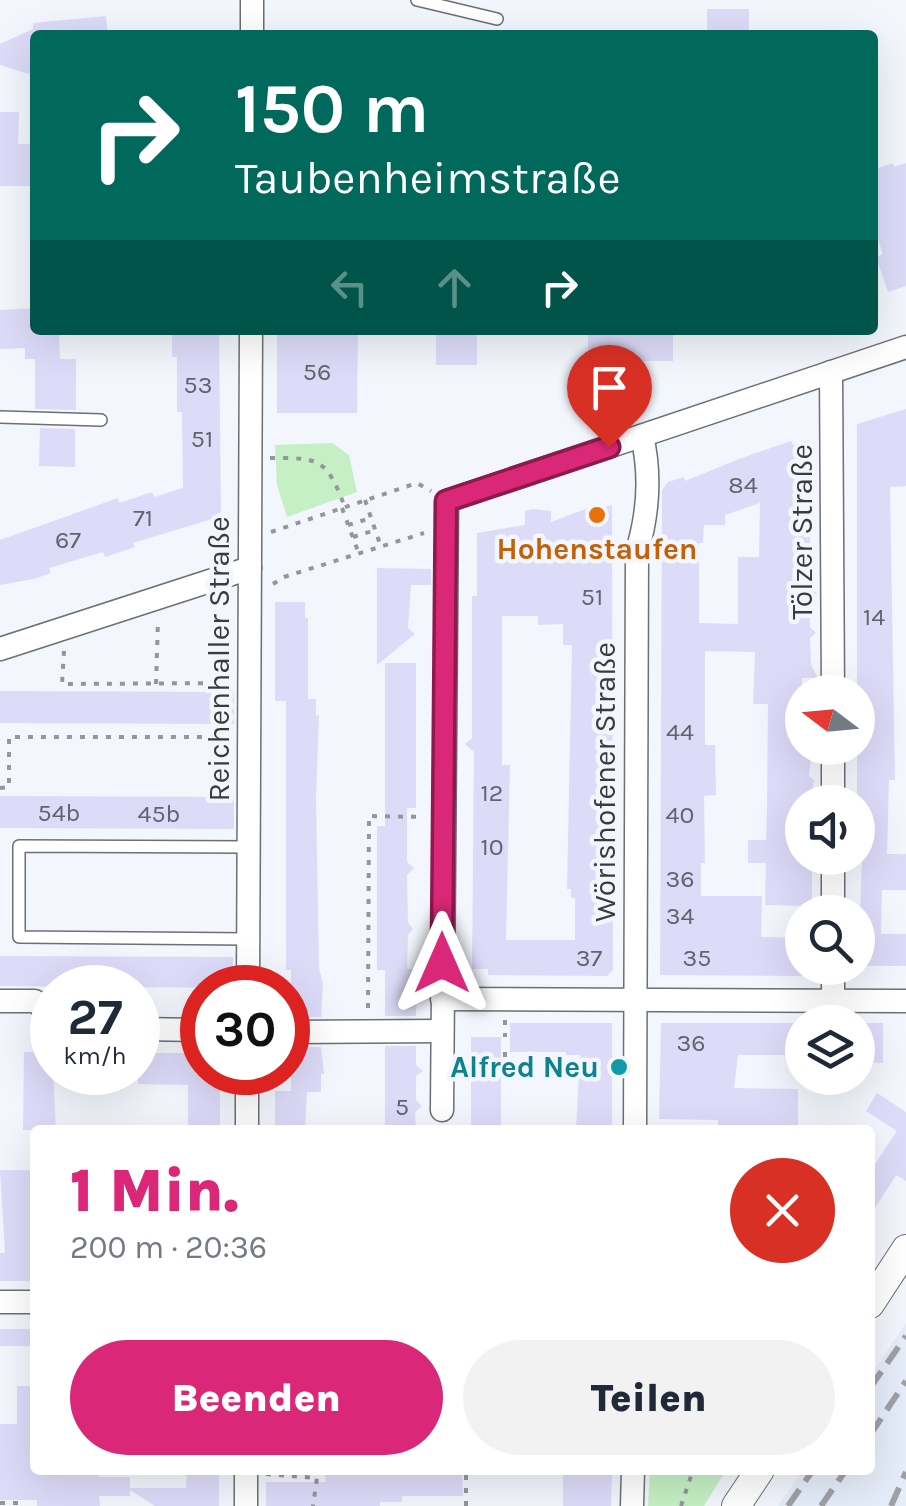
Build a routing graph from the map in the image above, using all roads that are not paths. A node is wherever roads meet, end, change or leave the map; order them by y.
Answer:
1 (252, 0) edge
2 (417, 0) edge
3 (497, 19) dead end
4 (252, 30) edge
5 (251, 335) edge
6 (906, 346) edge
7 (830, 372) junction
8 (0, 418) edge
9 (101, 420) dead end
10 (642, 436) junction
11 (250, 568) junction
12 (0, 649) edge
13 (833, 675) edge
14 (248, 847) junction
15 (248, 939) junction
16 (248, 965) edge
17 (833, 985) edge
18 (442, 999) junction
19 (0, 1001) edge
20 (30, 1001) edge
21 (833, 1001) junction
22 (906, 1001) edge
23 (634, 1002) junction
24 (442, 1031) junction
25 (310, 1032) edge
26 (248, 1095) edge
27 (442, 1110) dead end
28 (247, 1125) edge
29 (635, 1125) edge
30 (906, 1249) edge
31 (875, 1296) edge
32 (0, 1302) edge
33 (30, 1302) edge
34 (246, 1475) edge
35 (633, 1475) edge
36 (757, 1475) edge
37 (246, 1506) edge
38 (632, 1506) edge
39 (736, 1506) edge

1 - 4 street
2 - 3 lane
5 - 11 street, Reichenhaller Straße
6 - 7 street
7 - 10 street
7 - 13 street, Tölzer Straße
8 - 9 lane
10 - 18 street
10 - 23 street, Wörishofener Straße
11 - 12 street
11 - 14 street, Reichenhaller Straße
14 - 15 street, Reichenhaller Straße
14 - 15 lane
15 - 16 street, Reichenhaller Straße
17 - 21 street
18 - 23 street
18 - 24 street
19 - 20 street
21 - 22 street
21 - 23 street
23 - 29 street, Wörishofener Straße
24 - 25 street
24 - 27 street
26 - 28 street
30 - 31 street
32 - 33 street
34 - 37 street
35 - 38 street
36 - 39 street

